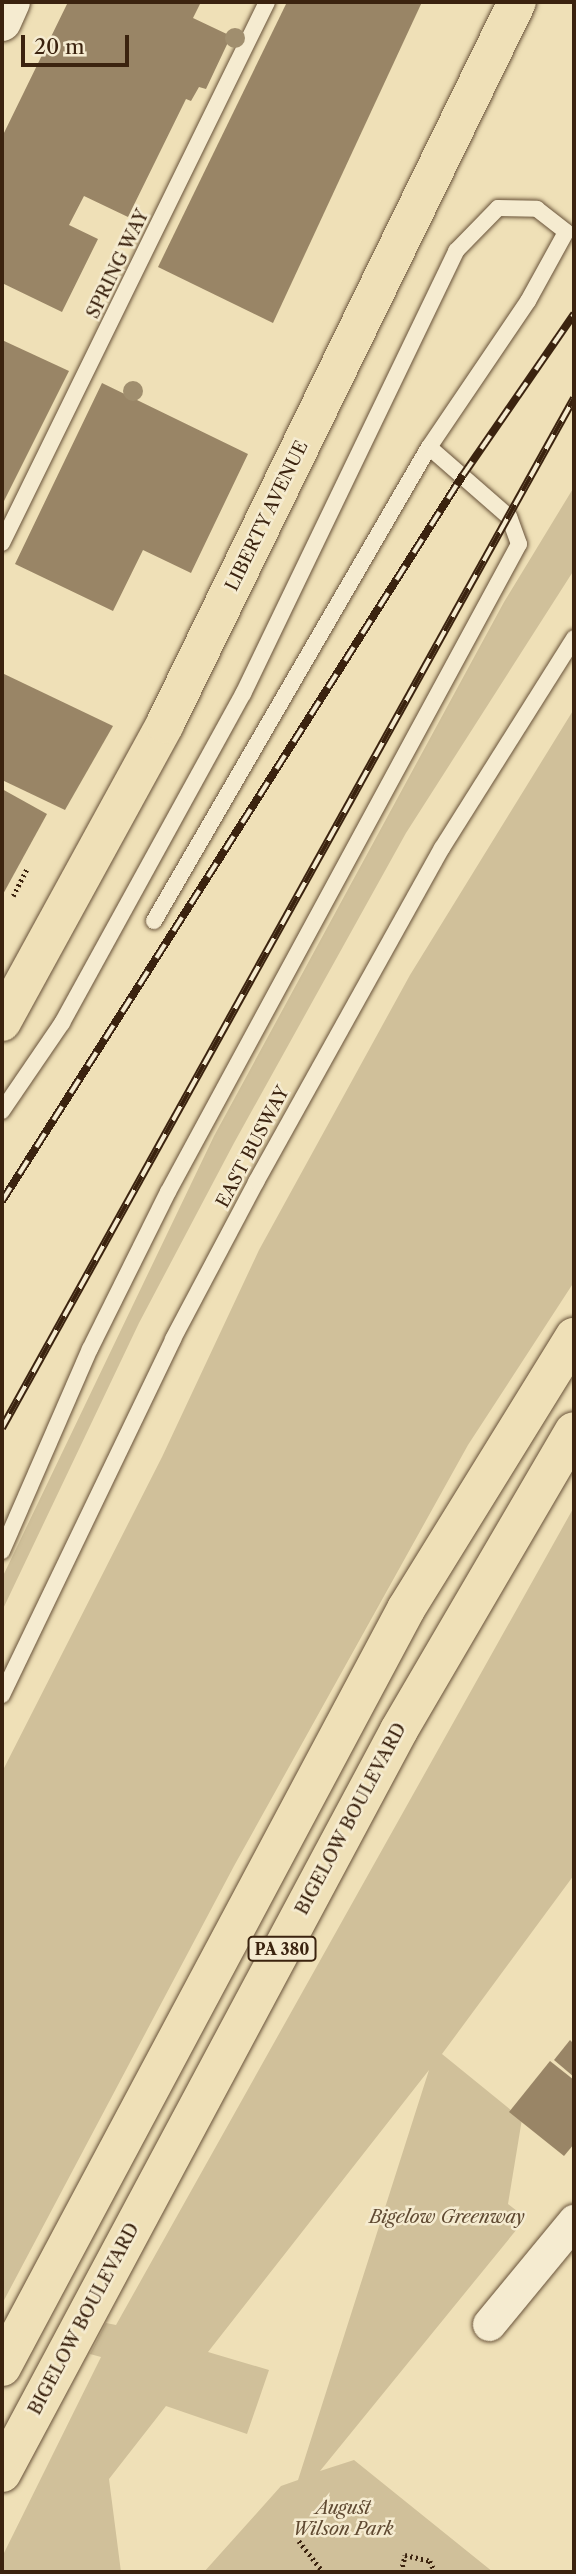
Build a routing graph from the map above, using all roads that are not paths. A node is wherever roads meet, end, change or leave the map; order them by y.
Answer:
1 (11, 2) edge
2 (267, 2) edge
3 (517, 2) edge
4 (2, 22) edge
5 (429, 447) junction
6 (2, 543) edge
7 (574, 638) edge
8 (154, 920) dead end
9 (2, 1022) edge
10 (2, 1111) edge
11 (574, 1337) edge
12 (574, 1431) edge
13 (2, 1551) edge
14 (2, 1695) edge
15 (574, 2221) edge
16 (489, 2325) dead end
17 (2, 2367) edge
18 (2, 2473) edge

1 - 4 street
2 - 6 lane, SPRING WAY
3 - 9 main road, LIBERTY AVENUE
5 - 8 lane
5 - 10 lane
5 - 13 lane
7 - 14 lane, EAST BUSWAY
11 - 17 main road, PA 380
12 - 18 main road, BIGELOW BOULEVARD / PA 380
15 - 16 street

